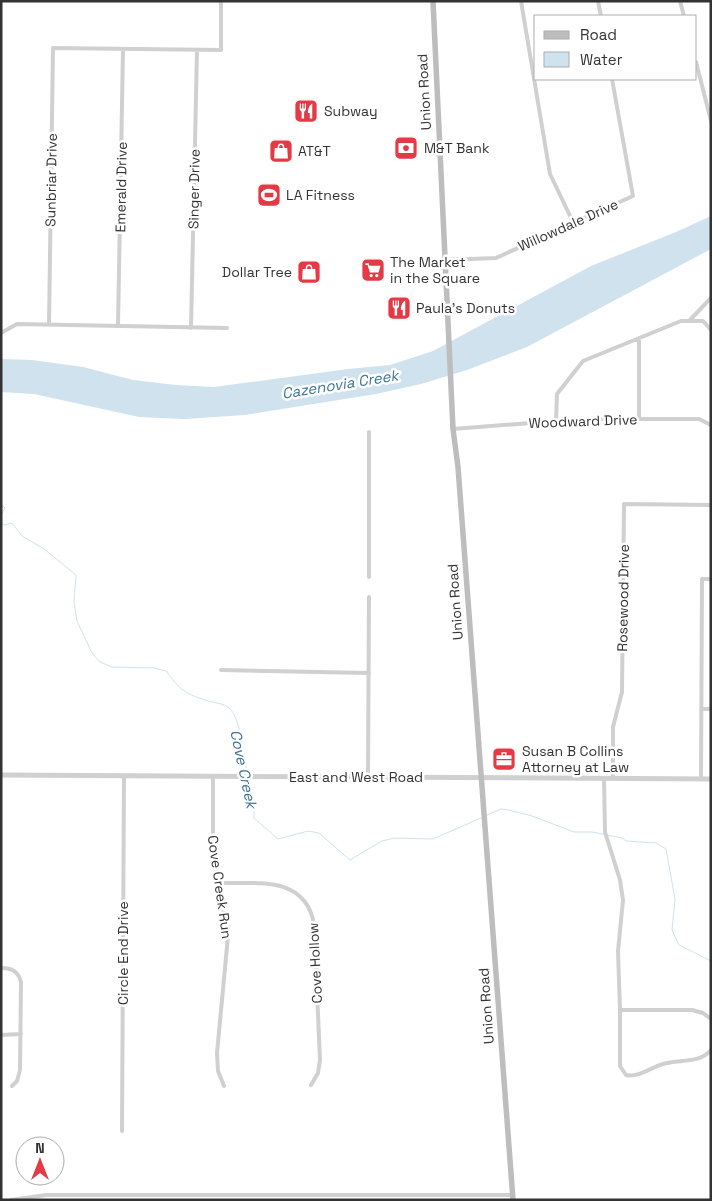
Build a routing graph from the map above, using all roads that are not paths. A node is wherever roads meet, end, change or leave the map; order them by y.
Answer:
1 (221, 1) edge
2 (433, 1) edge
3 (521, 1) edge
4 (598, 1) edge
5 (680, 1) edge
6 (601, 15) edge
7 (684, 15) edge
8 (123, 49) junction
9 (196, 50) junction
10 (697, 66) edge
11 (534, 79) edge
12 (534, 80) edge
13 (612, 80) edge
14 (711, 121) edge
15 (573, 222) junction
16 (444, 260) junction
17 (711, 298) edge
18 (689, 321) junction
19 (49, 325) junction
20 (118, 326) junction
21 (191, 328) junction
22 (227, 328) dead end
23 (711, 330) edge
24 (1, 333) edge
25 (639, 338) junction
26 (639, 419) junction
27 (556, 421) junction
28 (711, 425) edge
29 (453, 428) junction
30 (369, 432) dead end
31 (711, 505) edge
32 (369, 577) dead end
33 (711, 579) edge
34 (369, 597) dead end
35 (221, 670) dead end
36 (368, 674) junction
37 (702, 709) junction
38 (711, 710) edge
39 (1, 775) edge
40 (124, 776) junction
41 (213, 776) junction
42 (368, 777) junction
43 (481, 777) junction
44 (604, 778) junction
45 (613, 778) junction
46 (702, 779) junction
47 (711, 779) edge
48 (219, 883) junction
49 (1, 968) edge
50 (620, 1010) junction
51 (711, 1019) edge
52 (21, 1034) junction
53 (1, 1035) edge
54 (711, 1050) edge
55 (311, 1085) dead end
56 (12, 1086) dead end
57 (224, 1086) dead end
58 (122, 1131) dead end
59 (512, 1197) edge
60 (11, 1200) edge

1 - 9 street
2 - 16 main road, Union Road
3 - 11 street
4 - 6 street
5 - 7 street
8 - 9 street
8 - 19 street, Sunbriar Drive
8 - 20 street, Emerald Drive
9 - 21 street, Singer Drive
10 - 14 street
12 - 15 street
13 - 15 street, Willowdale Drive
15 - 16 street, Willowdale Drive
16 - 29 main road, Union Road
17 - 18 street
18 - 23 street
18 - 25 street
19 - 20 street
19 - 24 street
20 - 21 street
21 - 22 street
25 - 26 street
25 - 27 street
26 - 27 street, Woodward Drive
26 - 28 street, Woodward Drive
27 - 29 street, Woodward Drive
29 - 43 main road, Union Road
30 - 32 street
31 - 45 street, Rosewood Drive
33 - 37 street
34 - 36 street
35 - 36 street
36 - 42 street
37 - 38 street
37 - 46 street
39 - 40 street, East and West Road
40 - 41 street, East and West Road
40 - 58 street, Circle End Drive
41 - 42 street, East and West Road
41 - 48 street, Cove Creek Run
42 - 43 street, East and West Road
43 - 44 street, East and West Road
43 - 59 main road, Union Road
44 - 45 street, East and West Road
44 - 50 street
45 - 46 street, East and West Road
46 - 47 street, East and West Road
48 - 55 street, Cove Hollow
48 - 57 street, Cove Creek Run
49 - 52 street
50 - 51 street
50 - 54 street
52 - 53 street
52 - 56 street
59 - 60 street

